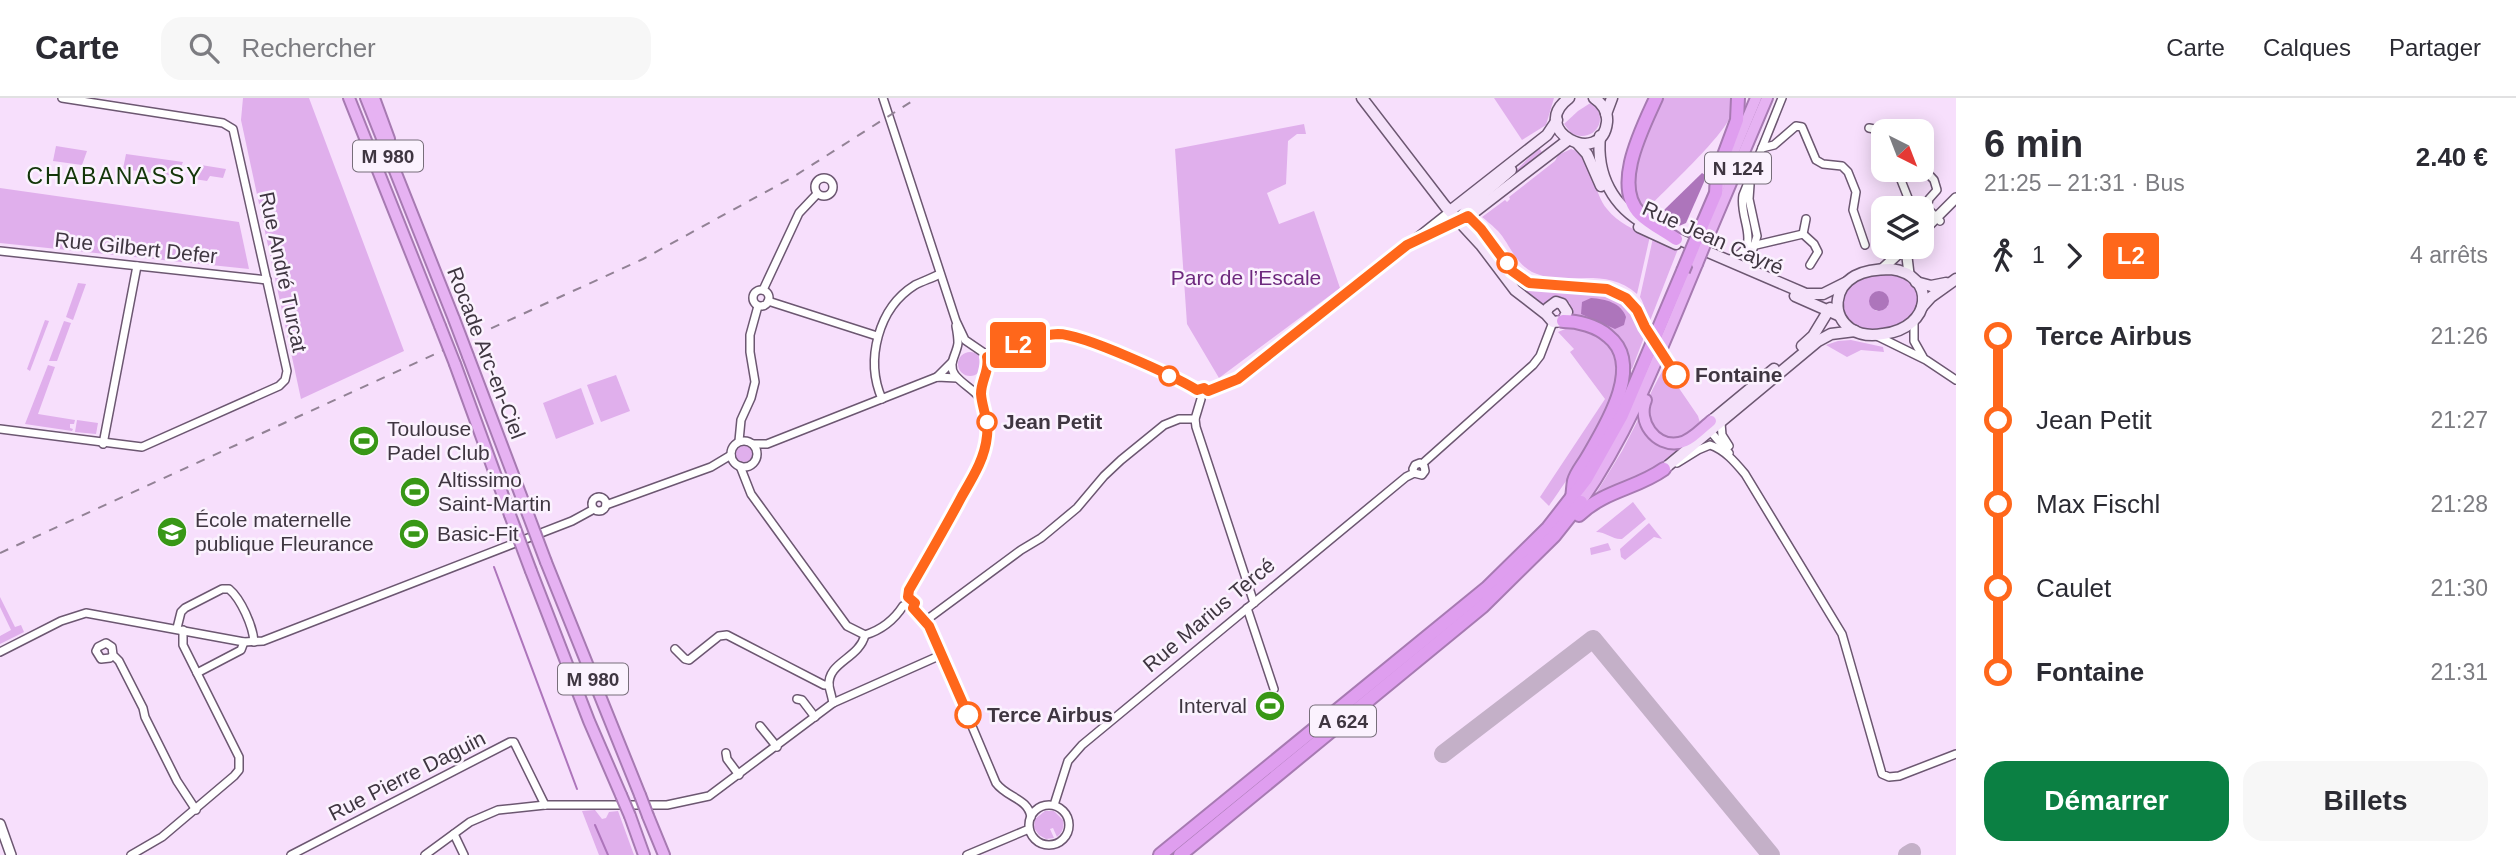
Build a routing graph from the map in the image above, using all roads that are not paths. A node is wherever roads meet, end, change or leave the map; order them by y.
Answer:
1 (62, 98) edge
2 (347, 98) edge
3 (366, 98) edge
4 (374, 98) edge
5 (883, 98) edge
6 (1362, 98) edge
7 (1568, 98) edge
8 (1594, 98) edge
9 (1612, 98) edge
10 (1656, 98) edge
11 (1738, 98) edge
12 (1756, 98) edge
13 (1767, 98) edge
14 (1782, 98) edge
15 (1606, 114) junction
16 (1557, 120) junction
17 (1600, 136) junction
18 (1573, 142) junction
19 (1762, 148) junction
20 (1521, 157) junction
21 (1934, 180) edge
22 (1716, 193) junction
23 (817, 194) dead end
24 (1931, 196) edge
25 (1956, 198) edge
26 (1956, 206) edge
27 (1446, 207) junction
28 (411, 214) junction
29 (1934, 216) edge
30 (1806, 219) dead end
31 (1938, 219) junction
32 (1459, 220) junction
33 (1934, 222) edge
34 (1934, 224) edge
35 (1803, 234) junction
36 (1703, 236) junction
37 (1676, 239) junction
38 (1407, 245) junction
39 (1751, 245) junction
40 (1865, 245) dead end
41 (0, 251) edge
42 (1893, 259) edge
43 (1908, 259) edge
44 (1726, 260) junction
45 (1810, 265) dead end
46 (137, 266) junction
47 (1882, 269) junction
48 (940, 274) junction
49 (1759, 275) junction
50 (1913, 278) junction
51 (267, 280) junction
52 (1953, 281) edge
53 (1847, 282) junction
54 (763, 290) junction
55 (1789, 291) junction
56 (1805, 300) junction
57 (1837, 300) junction
58 (768, 301) junction
59 (758, 306) junction
60 (1922, 307) junction
61 (1828, 310) junction
62 (1838, 315) junction
63 (1554, 319) junction
64 (956, 321) junction
65 (1914, 323) junction
66 (1855, 331) junction
67 (1815, 332) junction
68 (1876, 335) junction
69 (1912, 335) junction
70 (877, 336) junction
71 (976, 347) junction
72 (1904, 349) junction
73 (987, 357) junction
74 (953, 359) junction
75 (1926, 360) junction
76 (986, 374) junction
77 (937, 377) junction
78 (1650, 377) junction
79 (960, 380) junction
80 (1956, 380) edge
81 (1197, 390) junction
82 (1208, 391) junction
83 (882, 399) junction
84 (1201, 399) junction
85 (982, 400) junction
86 (1195, 419) junction
87 (1714, 425) junction
88 (0, 429) edge
89 (739, 441) junction
90 (103, 444) junction
91 (753, 444) junction
92 (767, 444) junction
93 (757, 454) junction
94 (735, 461) junction
95 (1736, 463) junction
96 (749, 465) junction
97 (1664, 469) junction
98 (745, 475) junction
99 (604, 500) junction
100 (1577, 500) junction
101 (593, 505) junction
102 (1506, 585) junction
103 (1251, 605) junction
104 (905, 609) junction
105 (925, 621) junction
106 (180, 629) junction
107 (865, 635) junction
108 (244, 642) junction
109 (254, 642) junction
110 (675, 649) dead end
111 (0, 652) edge
112 (113, 655) dead end
113 (941, 655) junction
114 (197, 673) junction
115 (829, 685) junction
116 (1274, 689) dead end
117 (797, 699) dead end
118 (833, 703) junction
119 (815, 717) junction
120 (760, 726) dead end
121 (777, 747) junction
122 (726, 753) dead end
123 (1956, 754) edge
124 (739, 775) junction
125 (1010, 797) junction
126 (545, 805) junction
127 (1054, 805) junction
128 (1043, 806) junction
129 (196, 810) junction
130 (1031, 817) junction
131 (0, 824) edge
132 (1029, 829) junction
133 (454, 834) junction
134 (1043, 844) junction
135 (11, 855) edge
136 (131, 855) edge
137 (291, 855) edge
138 (425, 855) edge
139 (464, 855) edge
140 (644, 855) edge
141 (664, 855) edge
142 (967, 855) edge
143 (1040, 855) edge
144 (1160, 855) edge
145 (1180, 855) edge

1 - 51 street, Rue André Turcat
2 - 140 highway, Rocade Arc-en-Ciel / M 980, bridge
3 - 28 highway, Rocade Arc-en-Ciel / M 980
4 - 28 highway
5 - 48 street
6 - 27 main road
7 - 16 main road
8 - 15 main road
9 - 15 main road, Rue Jean Cayré
10 - 37 highway
11 - 22 highway
12 - 22 highway, N 124
13 - 36 highway, N 124
14 - 19 street
15 - 17 main road, Rue Jean Cayré
16 - 18 main road, Rue Jean Cayré
16 - 20 main road
17 - 18 main road
17 - 37 main road, Rue Jean Cayré
18 - 32 main road
18 - 55 main road, Rue Jean Cayré
19 - 39 street
19 - 40 street
20 - 27 main road
20 - 32 main road
21 - 24 street
22 - 36 highway, A 624
23 - 54 street
25 - 31 street
26 - 31 street
27 - 32 main road
27 - 38 street
28 - 141 highway, Rocade Arc-en-Ciel / M 980, bridge
29 - 31 street
30 - 35 street
31 - 33 street
31 - 34 street
32 - 38 street
32 - 63 main road
35 - 39 street
35 - 45 street
36 - 78 highway, N 124, bridge
36 - 100 highway, A 624, bridge
37 - 44 main road, Rue Jean Cayré
38 - 82 street
39 - 44 street
39 - 49 street
41 - 46 street, Rue Gilbert Defer
42 - 47 street
43 - 50 street
44 - 49 main road, Rue Jean Cayré
46 - 51 street, Rue Gilbert Defer
46 - 90 street
47 - 50 main road
47 - 53 main road
48 - 64 street
48 - 70 street
49 - 55 main road, Rue Jean Cayré
50 - 52 main road
50 - 60 main road
51 - 90 street, Rue André Turcat
52 - 60 main road
53 - 55 main road
53 - 57 main road
54 - 58 street
54 - 59 street
55 - 56 main road
56 - 61 main road
56 - 67 main road
57 - 61 main road
57 - 62 main road
58 - 59 street
58 - 70 street
59 - 89 street
60 - 65 main road
61 - 62 main road
61 - 67 main road
62 - 66 main road
63 - 100 highway
63 - 103 street, Rue Marius Tercé
64 - 71 street
64 - 74 street
65 - 68 main road
65 - 69 street
66 - 68 main road
66 - 87 main road
67 - 87 main road
68 - 72 street
69 - 72 street
69 - 75 street
70 - 83 street
71 - 73 street
71 - 74 street
72 - 75 street
73 - 76 street
73 - 81 street
74 - 77 street
74 - 79 street
75 - 80 street
76 - 79 street
76 - 85 street
77 - 79 street
77 - 83 street
78 - 87 highway
78 - 100 highway, N 124
79 - 85 street
81 - 82 street
81 - 84 street
82 - 84 street
83 - 92 street
84 - 86 street
85 - 104 street
86 - 103 street
86 - 105 street
87 - 95 street
87 - 95 street
87 - 97 main road
88 - 90 street, Rue André Turcat
89 - 91 street
89 - 94 street
91 - 92 street
91 - 93 street
92 - 93 street
93 - 96 street
94 - 96 street
94 - 98 street
94 - 99 street
95 - 97 street
95 - 123 street
96 - 98 street
97 - 102 highway
98 - 107 street
99 - 101 street
99 - 101 street
100 - 102 highway, A 624
100 - 144 highway, A 624
101 - 109 street
102 - 145 highway, A 624
103 - 116 street
103 - 127 street, Rue Marius Tercé
104 - 105 street
104 - 107 street
105 - 113 street
106 - 108 street
106 - 109 street
106 - 111 street
106 - 114 street
107 - 115 street
108 - 109 street
108 - 114 street
110 - 115 street
112 - 129 street
113 - 118 street
113 - 125 street
114 - 129 street
115 - 118 street
117 - 119 street
118 - 119 street
119 - 121 street
120 - 121 street
121 - 124 street
122 - 124 street
124 - 126 street
125 - 128 street
125 - 130 street
126 - 133 street
126 - 137 street, Rue Pierre Daguin
127 - 128 street
127 - 134 street
128 - 130 street
129 - 136 street
130 - 132 street
131 - 135 street
132 - 134 street
132 - 142 street
133 - 138 street
133 - 139 street
134 - 143 street

